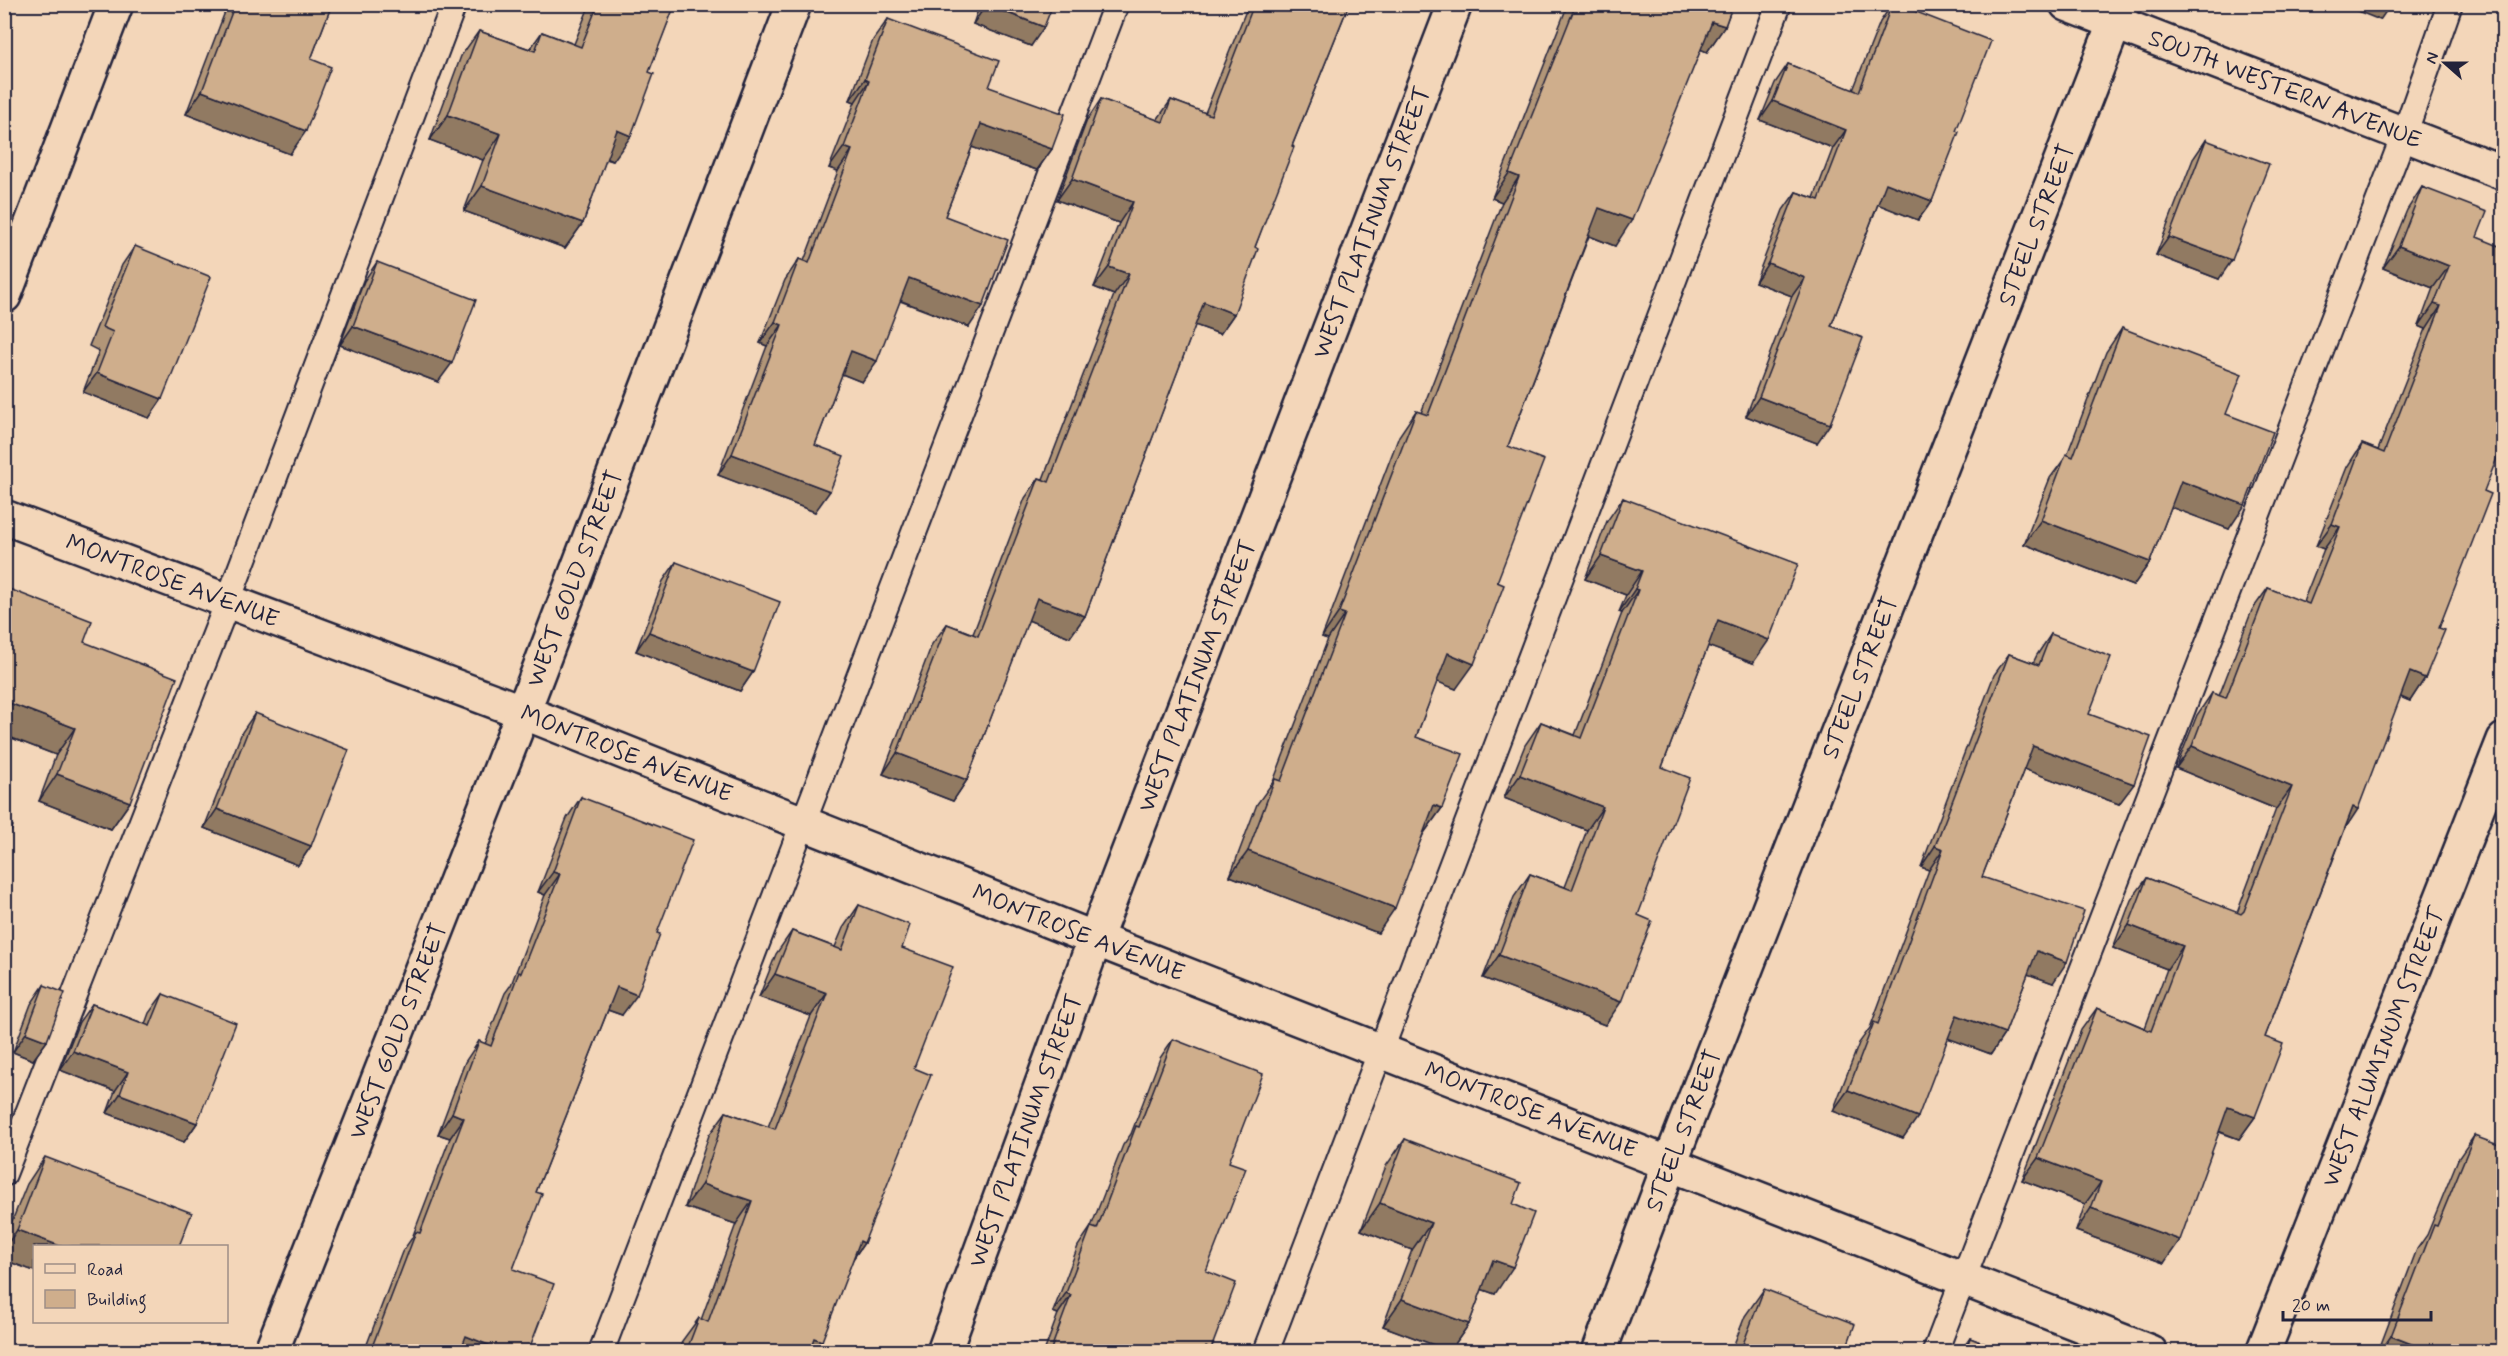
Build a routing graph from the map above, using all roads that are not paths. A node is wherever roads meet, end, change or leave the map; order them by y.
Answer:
1 (116, 4) edge
2 (454, 4) edge
3 (794, 4) edge
4 (1116, 4) edge
5 (1455, 4) edge
6 (1779, 4) edge
7 (2067, 4) edge
8 (2450, 4) edge
9 (2118, 14) edge
10 (2404, 135) junction
11 (2504, 173) edge
12 (4, 296) edge
13 (4, 517) edge
14 (228, 601) junction
15 (523, 712) junction
16 (2504, 740) edge
17 (803, 823) junction
18 (1095, 939) junction
19 (1381, 1051) junction
20 (1670, 1163) junction
21 (4, 1174) edge
22 (1963, 1278) junction
23 (271, 1352) edge
24 (601, 1352) edge
25 (944, 1352) edge
26 (1266, 1352) edge
27 (1599, 1352) edge
28 (1935, 1352) edge
29 (2150, 1352) edge
30 (2263, 1352) edge

1 - 12 street
2 - 14 lane
3 - 15 street, WEST GOLD STREET
4 - 17 lane
5 - 18 street, WEST PLATINUM STREET
6 - 19 lane
7 - 9 street, SOUTH WESTERN AVENUE
8 - 10 lane
9 - 10 street, SOUTH WESTERN AVENUE
9 - 20 street, STEEL STREET
10 - 11 street, SOUTH WESTERN AVENUE
10 - 22 lane
13 - 14 street, MONTROSE AVENUE
14 - 15 street, MONTROSE AVENUE
14 - 21 lane
15 - 17 street, MONTROSE AVENUE
15 - 23 street, WEST GOLD STREET
16 - 30 street, WEST ALUMINUM STREET
17 - 18 street, MONTROSE AVENUE
17 - 24 lane
18 - 19 street, MONTROSE AVENUE
18 - 25 street, WEST PLATINUM STREET
19 - 20 street, MONTROSE AVENUE
19 - 26 lane
20 - 22 street, MONTROSE AVENUE
20 - 27 street, STEEL STREET
22 - 28 lane
22 - 29 street, MONTROSE AVENUE

